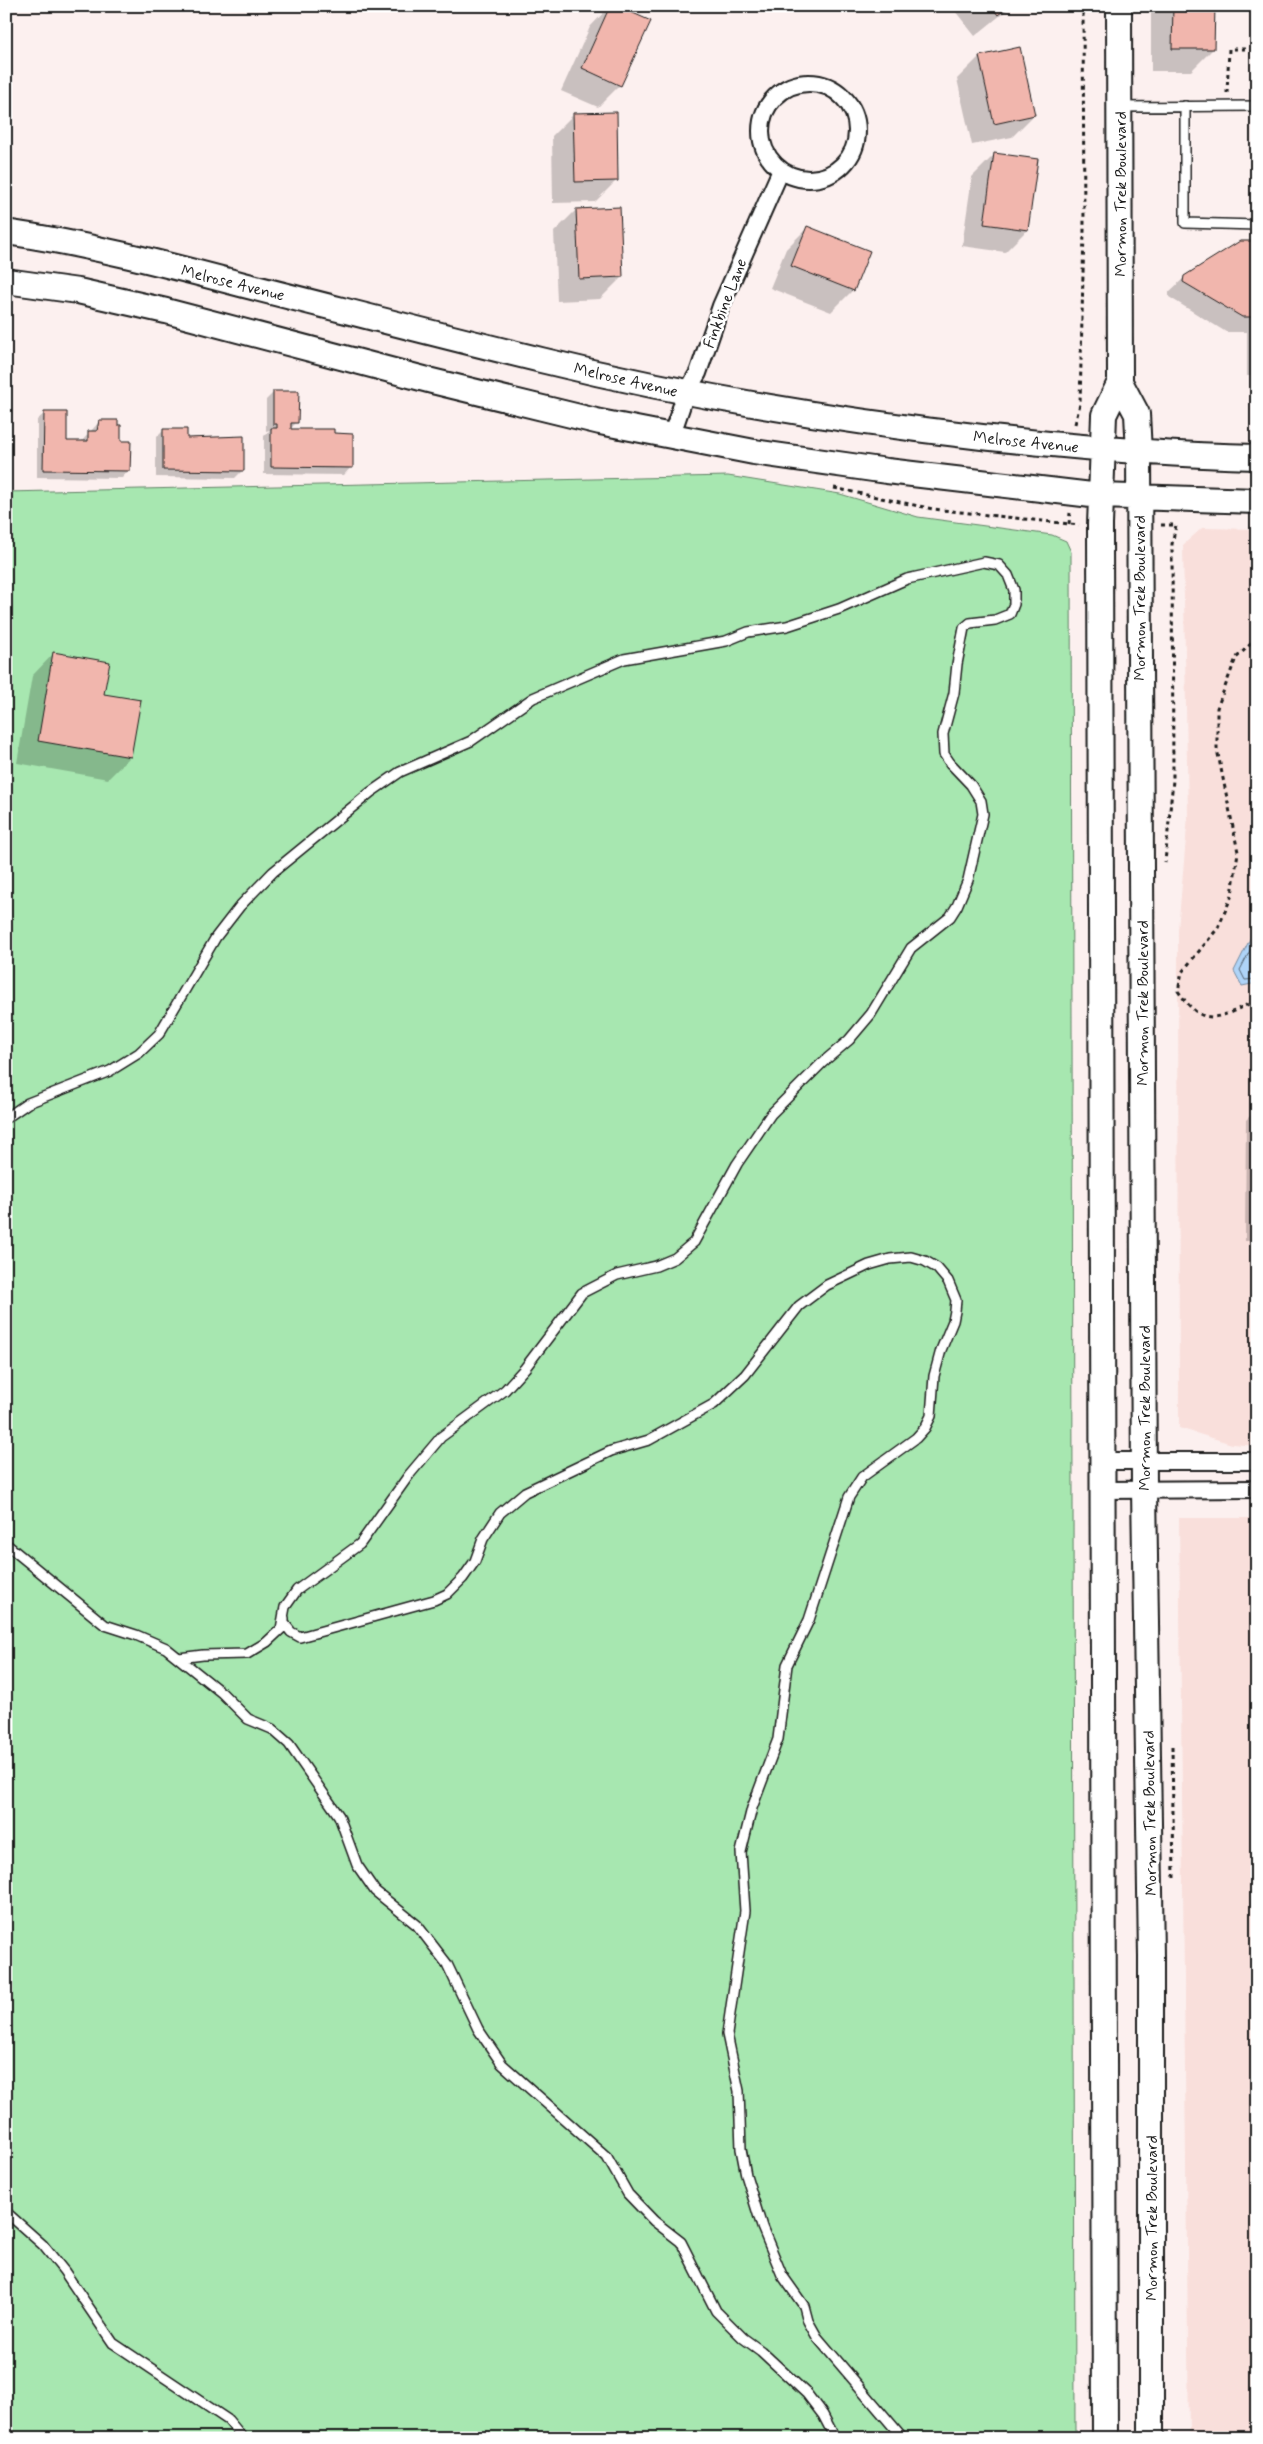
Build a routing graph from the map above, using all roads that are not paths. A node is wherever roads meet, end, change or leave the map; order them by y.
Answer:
1 (1119, 6) edge
2 (1185, 106) junction
3 (1257, 106) edge
4 (1120, 107) junction
5 (781, 170) junction
6 (1257, 225) edge
7 (6, 232) edge
8 (6, 281) edge
9 (1120, 382) junction
10 (686, 393) junction
11 (671, 437) junction
12 (1101, 450) junction
13 (1139, 452) junction
14 (1257, 456) edge
15 (1100, 496) junction
16 (1139, 498) junction
17 (1257, 501) edge
18 (6, 1118) edge
19 (1144, 1460) junction
20 (1103, 1461) junction
21 (1257, 1461) edge
22 (1144, 1489) junction
23 (1257, 1489) edge
24 (1103, 1490) junction
25 (6, 1544) edge
26 (285, 1607) junction
27 (179, 1658) junction
28 (6, 2212) edge
29 (243, 2438) edge
30 (835, 2438) edge
31 (904, 2438) edge
32 (1105, 2438) edge
33 (1151, 2438) edge

1 - 4 main road, Mormon Trek Boulevard
2 - 3 lane
2 - 4 lane
2 - 6 lane
4 - 9 main road, Mormon Trek Boulevard
5 - 5 street
5 - 10 street, Finkbine Lane
7 - 10 main road, Melrose Avenue
8 - 11 main road
9 - 12 main road, Mormon Trek Boulevard
9 - 13 main road, Mormon Trek Boulevard
10 - 11 street, Finkbine Lane
10 - 12 main road, Melrose Avenue
11 - 15 main road
12 - 13 main road, Melrose Avenue
12 - 15 main road, Mormon Trek Boulevard
13 - 14 main road, Melrose Avenue
13 - 16 main road, Mormon Trek Boulevard
15 - 16 main road
15 - 20 main road, Mormon Trek Boulevard
16 - 17 main road
16 - 19 main road, Mormon Trek Boulevard
18 - 26 lane
19 - 20 street
19 - 21 street
19 - 22 main road, Mormon Trek Boulevard
20 - 24 main road, Mormon Trek Boulevard
22 - 23 street
22 - 24 street
22 - 33 main road, Mormon Trek Boulevard
24 - 32 main road, Mormon Trek Boulevard
25 - 27 lane
26 - 27 lane
26 - 31 lane
27 - 30 lane
28 - 29 lane

